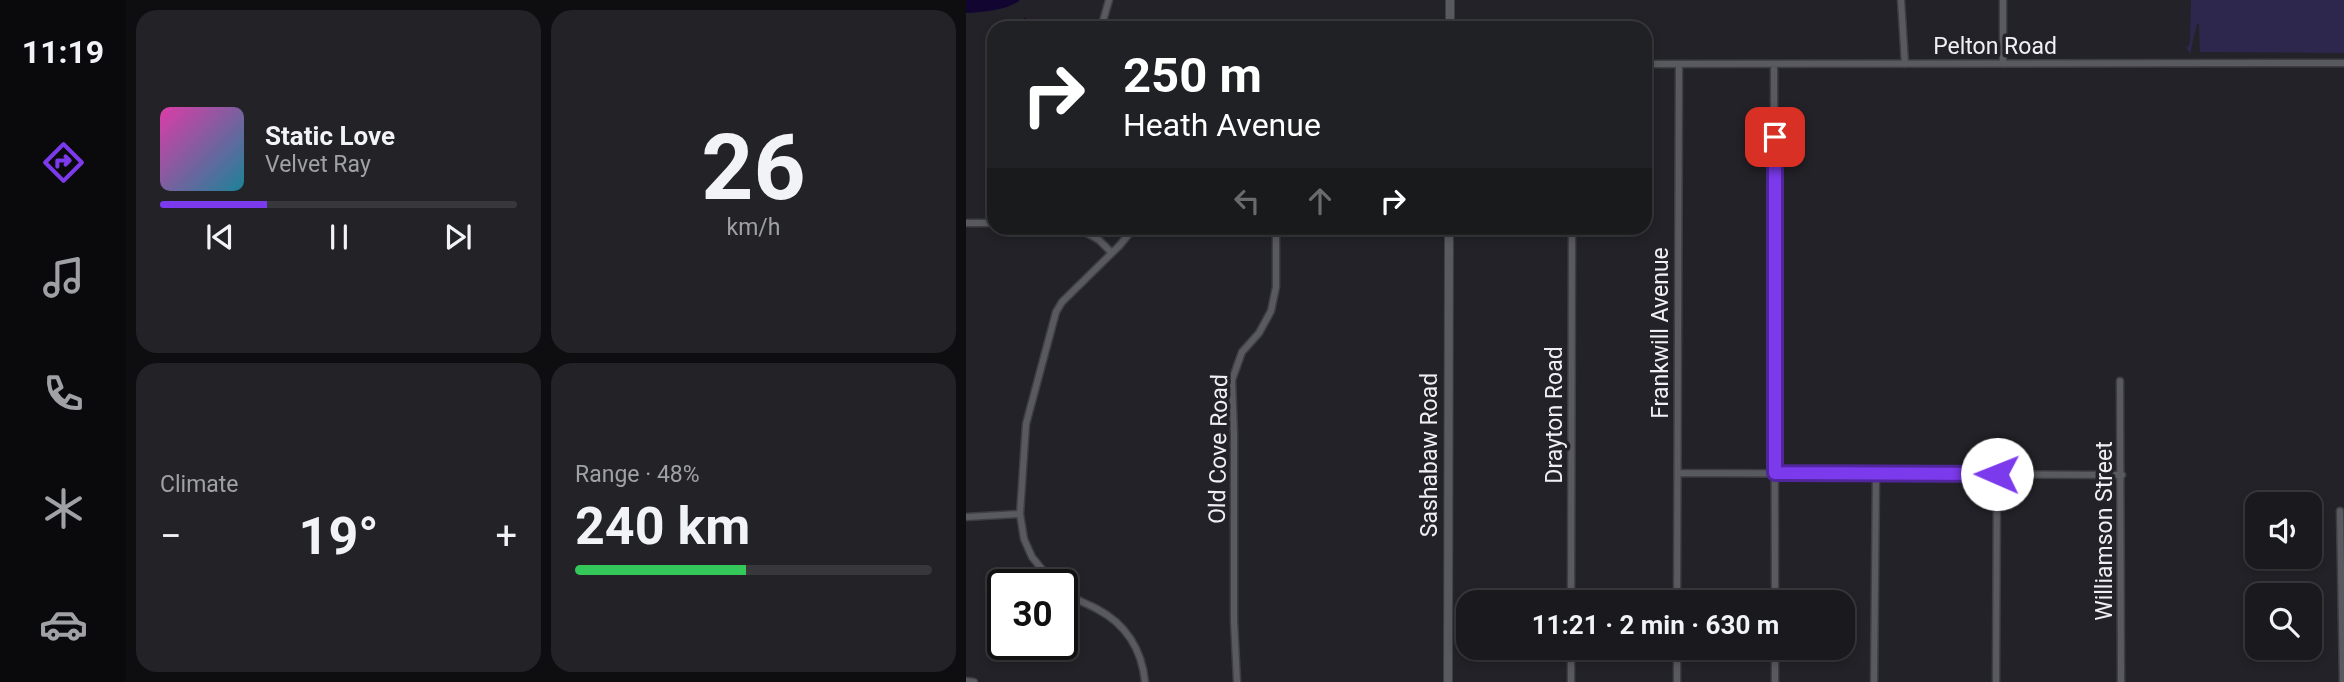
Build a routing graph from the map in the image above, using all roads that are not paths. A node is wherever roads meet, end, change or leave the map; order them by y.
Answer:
1 (1109, 0) edge
2 (1450, 0) edge
3 (1902, 0) edge
4 (2003, 0) edge
5 (1103, 21) edge
6 (1450, 21) edge
7 (2344, 63) edge
8 (1652, 64) edge
9 (1678, 64) junction
10 (1774, 64) junction
11 (1905, 64) junction
12 (2003, 64) junction
13 (966, 223) edge
14 (987, 223) edge
15 (1090, 235) edge
16 (1128, 235) edge
17 (1276, 235) edge
18 (1449, 235) edge
19 (1572, 235) edge
20 (1112, 253) junction
21 (2120, 381) dead end
22 (1678, 473) junction
23 (1775, 473) junction
24 (1876, 474) junction
25 (1997, 474) junction
26 (2122, 475) junction
27 (2340, 511) dead end
28 (1020, 514) junction
29 (966, 517) edge
30 (1041, 569) edge
31 (1571, 590) edge
32 (1677, 590) edge
33 (1775, 590) edge
34 (1078, 599) edge
35 (1571, 660) edge
36 (1677, 660) edge
37 (1775, 660) edge
38 (966, 681) edge
39 (974, 682) edge
40 (1145, 682) edge
41 (1237, 682) edge
42 (1448, 682) edge
43 (1571, 682) edge
44 (1677, 682) edge
45 (1774, 682) edge
46 (1874, 682) edge
47 (1996, 682) edge
48 (2121, 682) edge
49 (2343, 682) edge

1 - 5 street
2 - 6 street
3 - 11 street
4 - 12 street
7 - 12 street, Pelton Road
8 - 9 street, Pelton Road
9 - 10 street, Pelton Road
9 - 22 street, Frankwill Avenue
10 - 11 street, Pelton Road
10 - 23 street
11 - 12 street, Pelton Road
13 - 14 street
15 - 20 street
16 - 20 street
17 - 41 street, Old Cove Road
18 - 42 street, Sashabaw Road
19 - 31 street, Drayton Road
20 - 28 street
21 - 26 street, Williamson Street
22 - 23 street
22 - 32 street, Frankwill Avenue
23 - 24 street
23 - 33 street
24 - 25 street
24 - 46 street
25 - 26 street
25 - 47 street
26 - 48 street, Williamson Street
27 - 49 street
28 - 29 street
28 - 30 street
34 - 40 street
35 - 43 street
36 - 44 street
37 - 45 street
38 - 39 street

